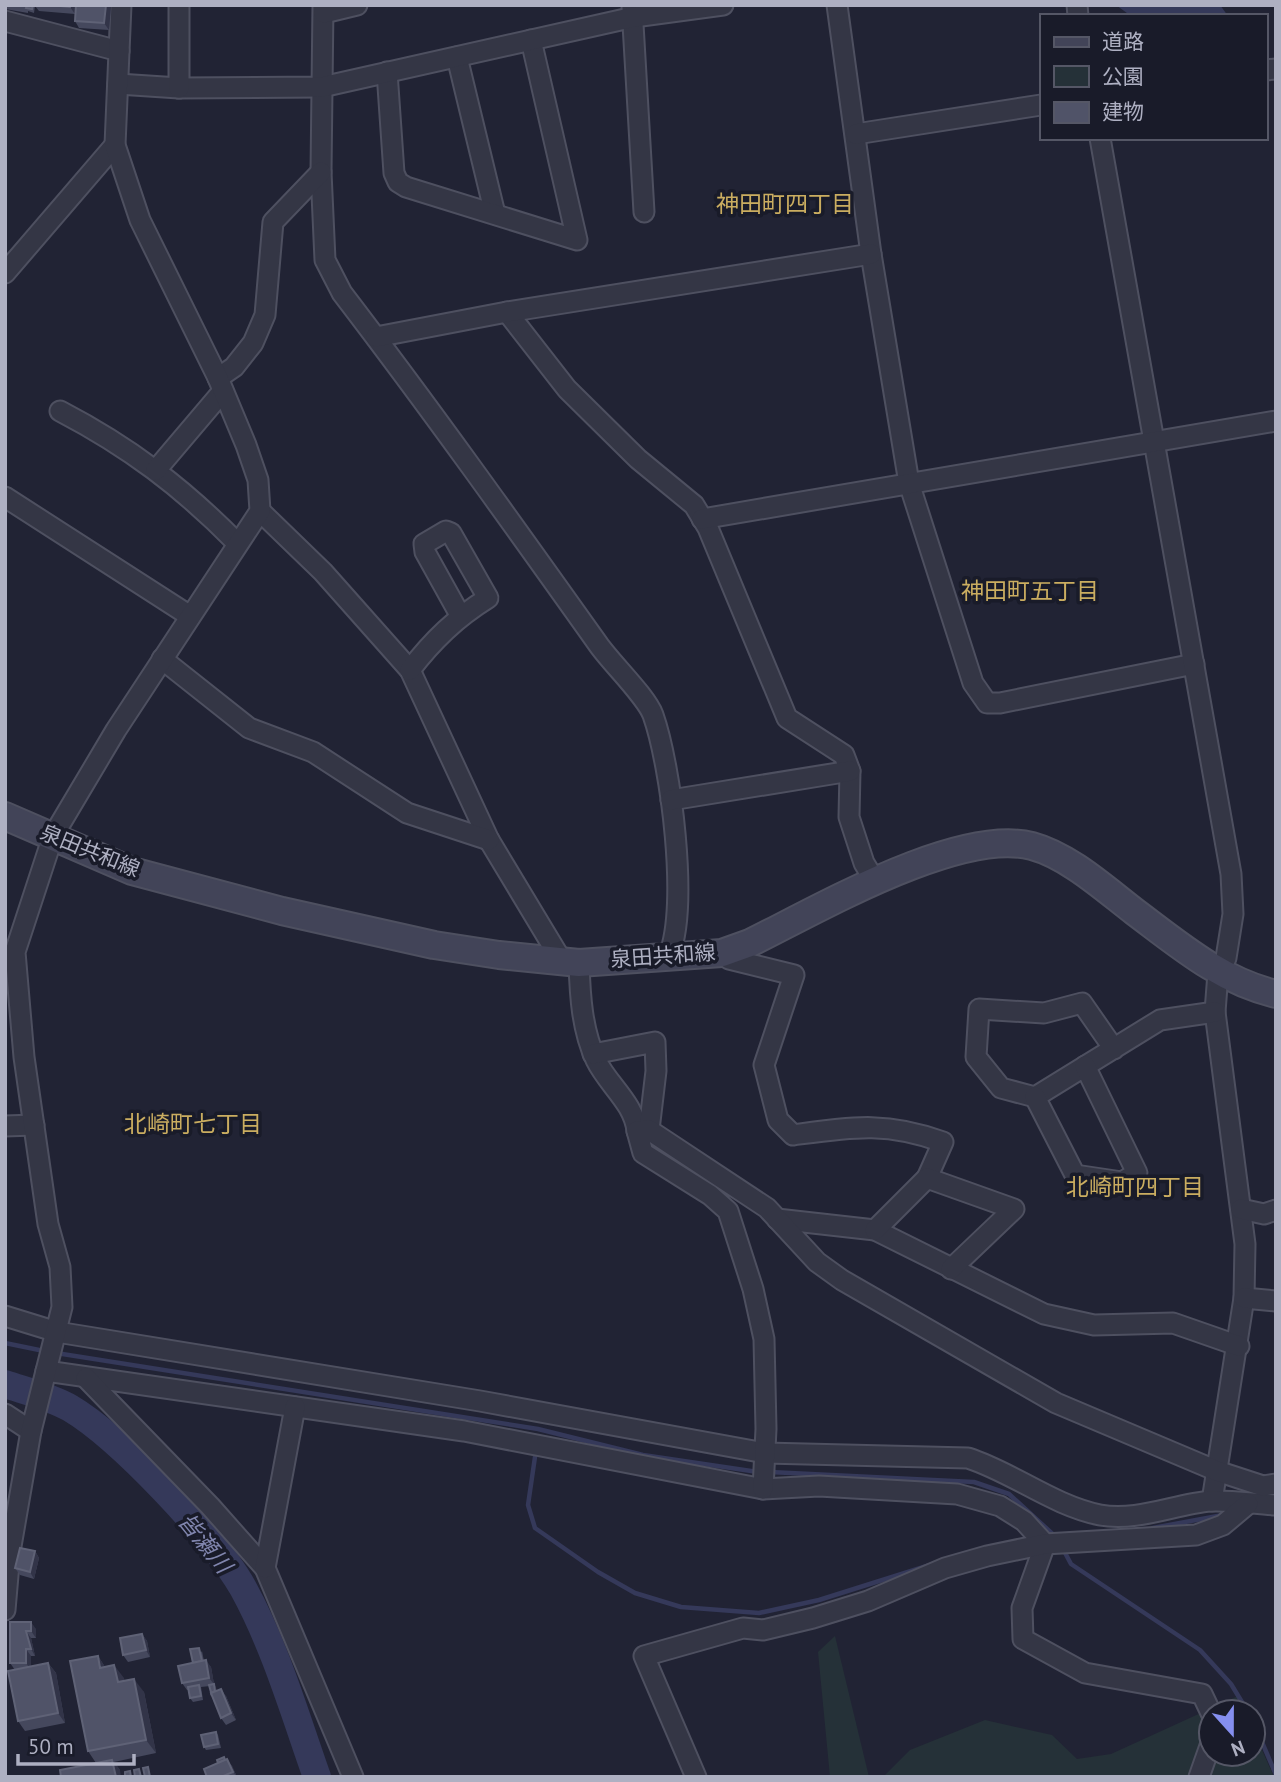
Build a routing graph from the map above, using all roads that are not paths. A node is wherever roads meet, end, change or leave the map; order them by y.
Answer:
1 (121, 5) edge
2 (179, 5) edge
3 (358, 5) edge
4 (723, 5) edge
5 (837, 5) edge
6 (323, 9) edge
7 (633, 11) edge
8 (5, 21) edge
9 (531, 40) junction
10 (119, 51) junction
11 (457, 57) junction
12 (387, 72) junction
13 (118, 84) junction
14 (322, 87) junction
15 (179, 89) junction
16 (1040, 105) edge
17 (856, 134) junction
18 (1100, 140) edge
19 (115, 145) junction
20 (321, 172) junction
21 (644, 212) dead end
22 (495, 214) junction
23 (871, 254) junction
24 (5, 273) edge
25 (507, 312) junction
26 (376, 337) junction
27 (220, 385) junction
28 (60, 411) dead end
29 (1276, 421) edge
30 (1153, 441) junction
31 (156, 470) junction
32 (909, 483) junction
33 (5, 497) edge
34 (260, 511) junction
35 (702, 519) junction
36 (237, 543) junction
37 (460, 615) dead end
38 (190, 616) junction
39 (162, 659) junction
40 (1194, 664) junction
41 (410, 670) junction
42 (850, 771) junction
43 (671, 800) junction
44 (5, 816) edge
45 (53, 836) junction
46 (489, 840) junction
47 (876, 883) junction
48 (10, 952) edge
49 (722, 953) junction
50 (668, 955) junction
51 (571, 963) junction
52 (1218, 973) junction
53 (1276, 994) edge
54 (1215, 1012) junction
55 (1114, 1049) junction
56 (593, 1054) junction
57 (1085, 1066) junction
58 (1035, 1097) junction
59 (34, 1125) junction
60 (5, 1126) edge
61 (643, 1130) junction
62 (927, 1178) junction
63 (1241, 1209) junction
64 (1276, 1210) edge
65 (777, 1219) junction
66 (875, 1230) junction
67 (951, 1269) junction
68 (1244, 1298) junction
69 (1276, 1301) edge
70 (5, 1316) edge
71 (55, 1335) junction
72 (1239, 1346) junction
73 (47, 1370) junction
74 (86, 1378) junction
75 (295, 1407) junction
76 (5, 1414) edge
77 (33, 1425) junction
78 (765, 1453) junction
79 (1217, 1471) junction
80 (763, 1484) junction
81 (1276, 1484) edge
82 (1212, 1501) junction
83 (1248, 1504) junction
84 (1276, 1505) edge
85 (1162, 1510) junction
86 (1169, 1539) junction
87 (1045, 1544) junction
88 (8, 1553) edge
89 (265, 1568) junction
90 (5, 1610) edge
91 (1204, 1698) edge
92 (353, 1777) edge
93 (696, 1777) edge

1 - 10 street
2 - 15 street
3 - 6 street
4 - 7 street
5 - 17 street
6 - 14 street
7 - 9 street
7 - 21 street
8 - 10 street
9 - 11 street
9 - 22 street
10 - 13 street
11 - 12 street
11 - 22 street
12 - 14 street
12 - 22 street
13 - 15 street
13 - 19 street
14 - 15 street
14 - 20 street
16 - 17 street
17 - 23 street
18 - 30 street
19 - 24 street
19 - 27 street
20 - 26 street
20 - 27 street
23 - 25 street
23 - 32 street
25 - 26 street
25 - 35 street
26 - 43 street
27 - 31 street
27 - 34 street
28 - 31 street
29 - 30 street
30 - 32 street
30 - 40 street
31 - 36 street
32 - 35 street
32 - 40 street
33 - 38 street
34 - 36 street
34 - 41 street
35 - 42 street
36 - 38 street
37 - 41 street
38 - 39 street
39 - 45 street
39 - 46 street
40 - 52 street
41 - 46 street
42 - 43 street
42 - 47 street
43 - 50 street
44 - 45 main road, 泉田共和線
45 - 48 street
45 - 51 main road, 泉田共和線
46 - 51 street
47 - 49 main road, 泉田共和線
47 - 52 main road, 泉田共和線
48 - 59 street
49 - 50 main road, 泉田共和線
49 - 62 street
50 - 51 main road, 泉田共和線
51 - 56 street
52 - 53 main road, 泉田共和線
52 - 54 street
54 - 55 street
54 - 63 street
55 - 57 street
55 - 58 street
56 - 61 street
56 - 61 street
57 - 58 street
57 - 58 street
59 - 60 street
59 - 71 street
61 - 65 street
61 - 78 street
62 - 66 street
62 - 67 street
63 - 64 street
63 - 68 street
65 - 66 street
65 - 79 street
66 - 67 street
67 - 72 street
68 - 69 street
68 - 72 street
70 - 71 street
71 - 73 street
71 - 78 street
72 - 79 street
73 - 74 street
73 - 77 street
74 - 75 street
74 - 89 street
75 - 80 street
75 - 89 street
76 - 77 street
77 - 88 street
78 - 80 street
78 - 85 street
79 - 81 street
79 - 82 street
80 - 87 street
82 - 83 street
82 - 85 street
83 - 84 street
83 - 86 street
85 - 86 street
86 - 87 street
87 - 91 street
87 - 93 street
88 - 90 street
89 - 92 street

